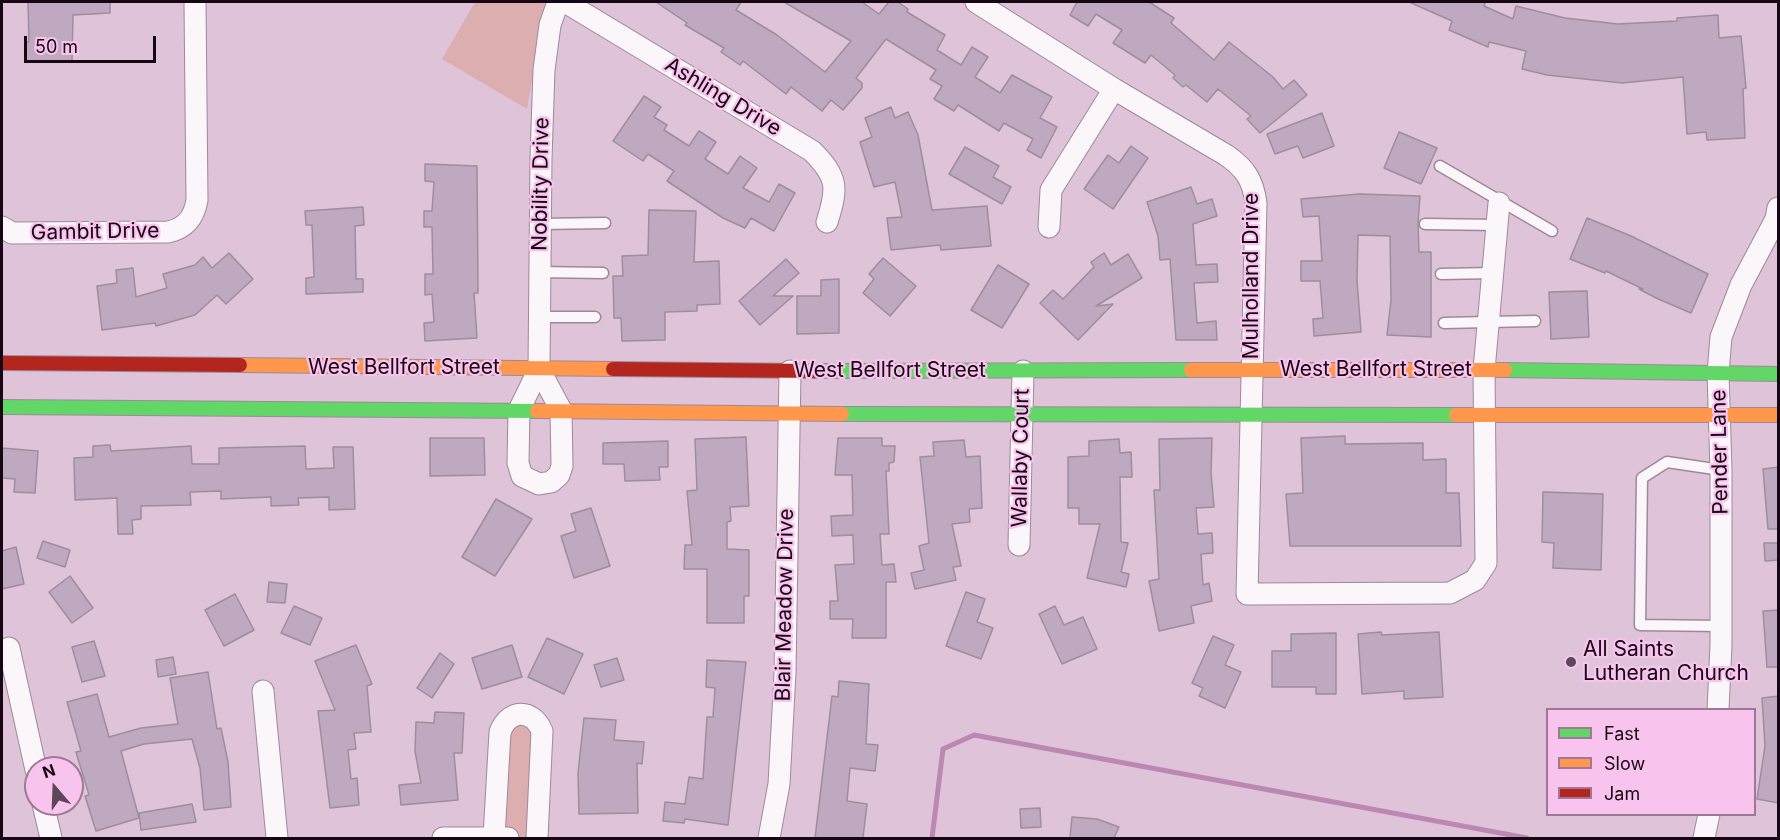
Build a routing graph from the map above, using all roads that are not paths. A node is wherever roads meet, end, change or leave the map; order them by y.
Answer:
1 (195, 2) edge
2 (558, 2) edge
3 (565, 2) edge
4 (976, 2) edge
5 (1114, 89) junction
6 (1440, 166) dead end
7 (1499, 203) junction
8 (1779, 208) edge
9 (827, 222) dead end
10 (605, 223) dead end
11 (540, 224) junction
12 (1425, 224) dead end
13 (1497, 225) junction
14 (2, 227) edge
15 (1049, 227) dead end
16 (1552, 231) dead end
17 (540, 272) junction
18 (603, 273) dead end
19 (1493, 273) junction
20 (1441, 274) dead end
21 (540, 317) junction
22 (595, 317) dead end
23 (1535, 321) dead end
24 (1488, 322) junction
25 (1444, 323) dead end
26 (2, 363) edge
27 (539, 369) junction
28 (790, 370) junction
29 (1252, 370) junction
30 (1484, 370) junction
31 (1023, 371) junction
32 (1718, 373) junction
33 (1779, 374) edge
34 (2, 407) edge
35 (519, 410) junction
36 (561, 410) junction
37 (789, 412) junction
38 (1251, 414) junction
39 (1023, 415) junction
40 (1485, 415) junction
41 (1720, 415) junction
42 (1779, 415) edge
43 (1721, 470) junction
44 (1019, 545) dead end
45 (1721, 626) junction
46 (9, 648) dead end
47 (263, 691) dead end
48 (1718, 708) edge
49 (33, 756) edge
50 (46, 816) edge
51 (1709, 816) edge
52 (51, 838) edge
53 (277, 838) edge
54 (442, 838) edge
55 (501, 838) edge
56 (537, 838) edge
57 (769, 838) edge
58 (1704, 838) edge

1 - 14 street, Gambit Drive
2 - 11 street, Nobility Drive
3 - 9 street, Ashling Drive
4 - 5 street, Mulholland Drive
5 - 15 street
5 - 29 street, Mulholland Drive
6 - 7 lane
7 - 13 street
7 - 16 lane
8 - 32 street, Pender Lane
10 - 11 lane
11 - 17 street, Nobility Drive
12 - 13 lane
13 - 19 street
17 - 18 lane
17 - 21 street, Nobility Drive
19 - 20 lane
19 - 24 street
21 - 22 lane
21 - 27 street, Nobility Drive
23 - 24 lane
24 - 25 lane
24 - 30 street
26 - 27 main road, West Bellfort Street
27 - 28 main road, West Bellfort Street
27 - 35 street, Nobility Drive
27 - 36 street, Nobility Drive
28 - 31 main road, West Bellfort Street
28 - 37 street, Blair Meadow Drive
29 - 30 main road, West Bellfort Street
29 - 31 main road, West Bellfort Street
29 - 38 street, Mulholland Drive
30 - 32 main road, West Bellfort Street
30 - 40 street
31 - 39 street, Wallaby Court
32 - 33 main road, West Bellfort Street
32 - 41 street, Pender Lane
34 - 35 main road, West Bellfort Street
35 - 36 main road, West Bellfort Street
35 - 36 street, Nobility Drive
36 - 37 main road, West Bellfort Street
37 - 39 main road, West Bellfort Street
37 - 57 street, Blair Meadow Drive
38 - 39 main road, West Bellfort Street
38 - 40 main road, West Bellfort Street
38 - 40 street, Mulholland Drive
39 - 44 street, Wallaby Court
40 - 41 main road, West Bellfort Street
41 - 42 main road, West Bellfort Street
41 - 43 street, Pender Lane
43 - 45 street, Pender Lane
43 - 45 lane
45 - 48 street, Pender Lane
46 - 49 street
47 - 53 street
50 - 52 street
51 - 58 street
54 - 55 street
55 - 56 street

